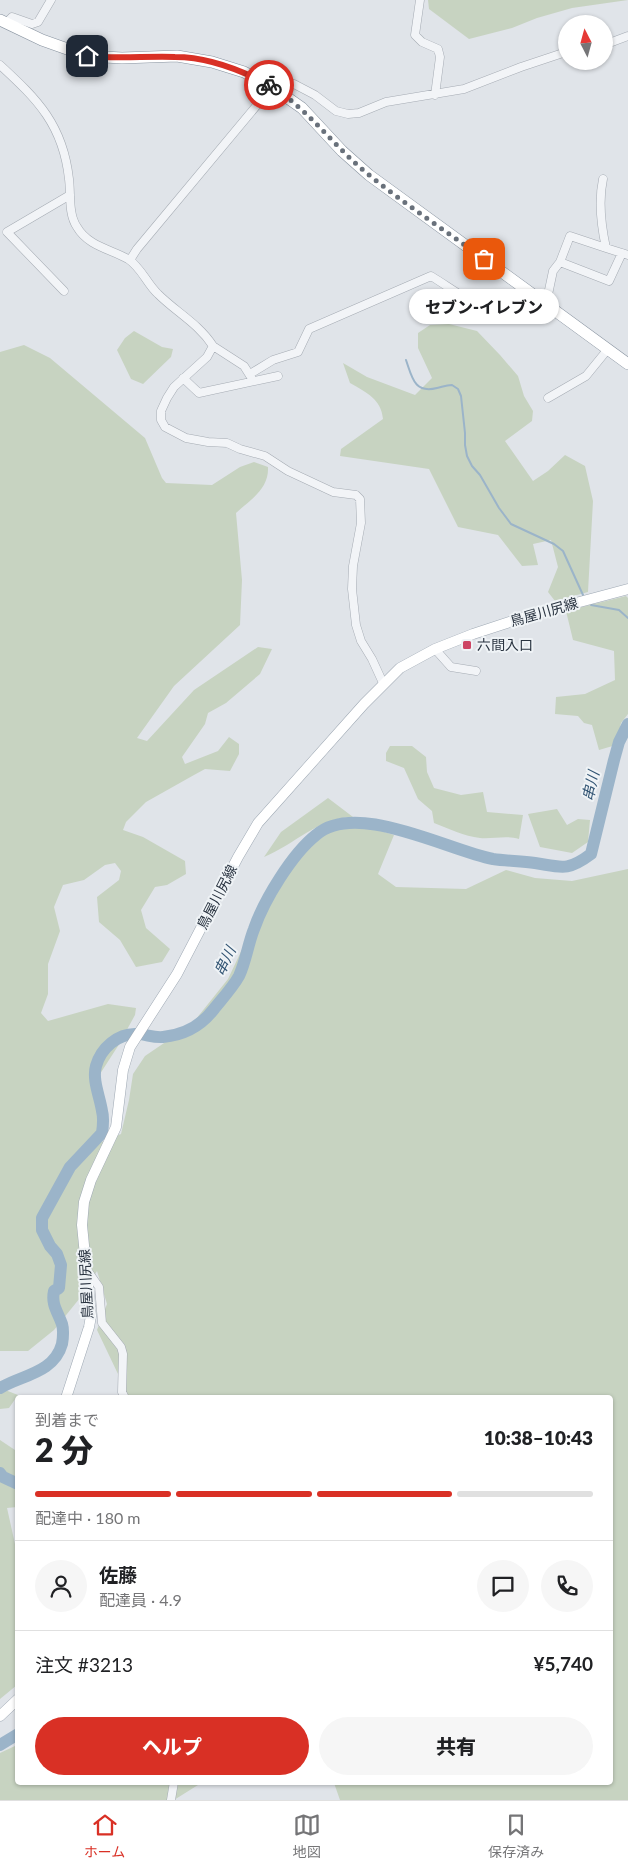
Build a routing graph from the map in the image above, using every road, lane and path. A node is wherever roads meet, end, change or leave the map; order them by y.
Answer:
1 (51, 0) edge
2 (420, 0) edge
3 (3, 21) edge
4 (628, 36) edge
5 (613, 42) edge
6 (558, 55) edge
7 (0, 65) edge
8 (272, 87) junction
9 (435, 95) junction
10 (603, 179) dead end
11 (70, 194) junction
12 (606, 248) junction
13 (625, 254) edge
14 (130, 260) junction
15 (560, 262) junction
16 (64, 291) dead end
17 (546, 304) junction
18 (212, 346) junction
19 (608, 349) junction
20 (628, 364) edge
21 (278, 376) dead end
22 (252, 377) junction
23 (183, 378) junction
24 (548, 398) dead end
25 (628, 589) edge
26 (435, 648) junction
27 (476, 671) dead end
28 (383, 683) junction
29 (87, 1270) junction
30 (67, 1395) edge
31 (124, 1395) edge
32 (15, 1702) edge
33 (0, 1716) edge
34 (174, 1785) edge
35 (172, 1800) edge

1 - 3 street
2 - 9 street
3 - 8 highway
4 - 5 street
6 - 9 street
7 - 11 street
8 - 9 street
8 - 14 street
8 - 17 highway
10 - 12 street
11 - 14 street
11 - 16 street
12 - 13 street
12 - 15 street
13 - 15 street
14 - 18 street
15 - 17 street
17 - 19 highway
17 - 22 street
18 - 22 street
18 - 23 street
19 - 20 highway
19 - 24 street
21 - 22 street
22 - 23 street
23 - 28 street
25 - 26 main road, 鳥屋川尻線
26 - 27 street
26 - 28 main road, 鳥屋川尻線
28 - 29 main road, 鳥屋川尻線
29 - 30 main road, 鳥屋川尻線
29 - 31 street
32 - 33 main road
34 - 35 street

